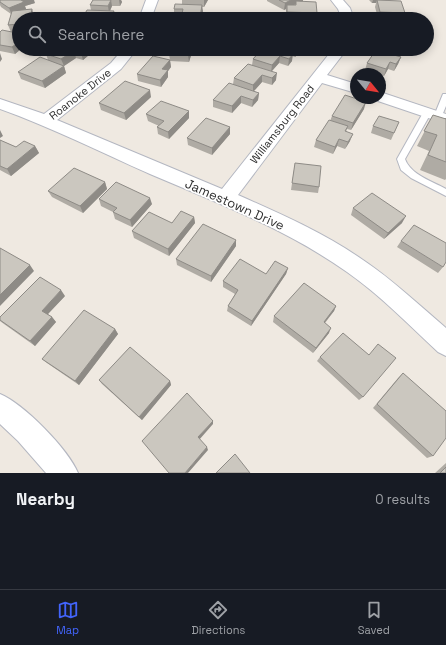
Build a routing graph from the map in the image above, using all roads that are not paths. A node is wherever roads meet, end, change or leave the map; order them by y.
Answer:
1 (152, 0) edge
2 (337, 0) edge
3 (148, 12) edge
4 (345, 12) edge
5 (124, 56) edge
6 (335, 56) edge
7 (319, 77) junction
8 (350, 87) edge
9 (446, 96) edge
10 (386, 99) edge
11 (0, 104) edge
12 (437, 116) edge
13 (45, 121) junction
14 (446, 193) edge
15 (225, 199) junction
16 (446, 344) edge
17 (0, 407) edge
18 (64, 473) edge

1 - 3 street
2 - 4 street
5 - 13 street, Roanoke Drive
6 - 7 street, Williamsburg Road
7 - 8 street
7 - 15 street, Williamsburg Road
9 - 12 lane
10 - 12 street
11 - 13 street, Jamestown Drive
12 - 14 lane
13 - 15 street, Jamestown Drive
15 - 16 street, Jamestown Drive
17 - 18 street

